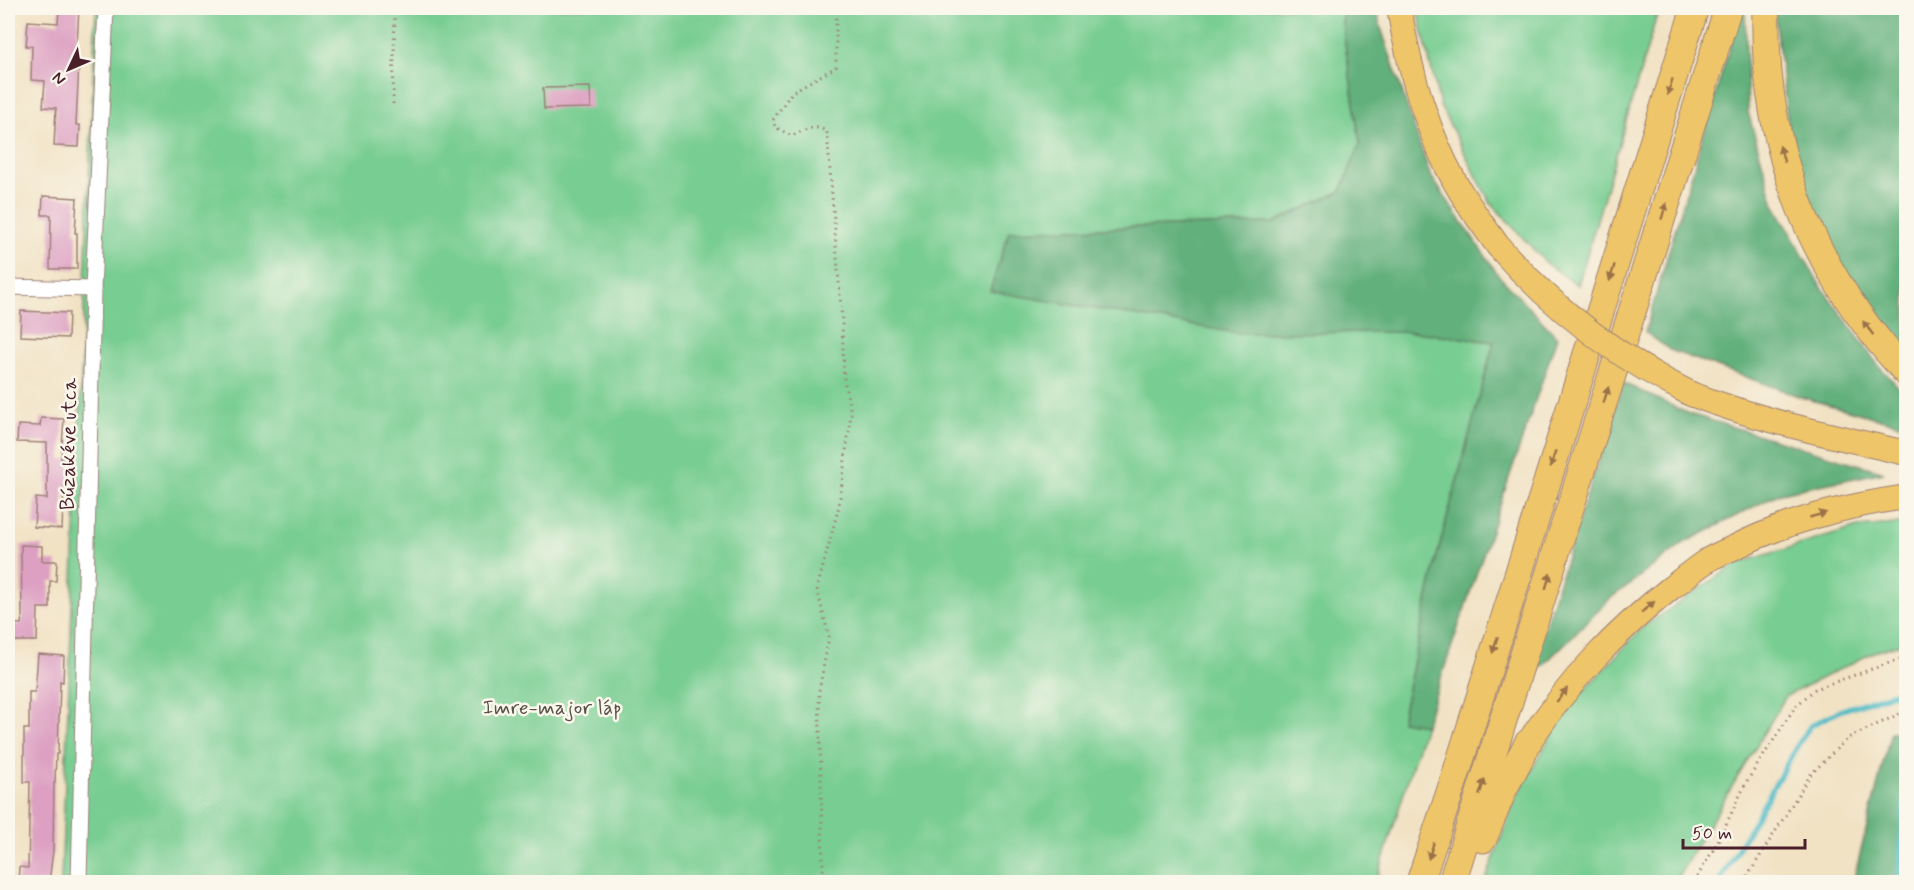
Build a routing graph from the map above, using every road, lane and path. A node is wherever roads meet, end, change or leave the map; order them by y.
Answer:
1 (106, 8) edge
2 (394, 8) edge
3 (836, 8) edge
4 (1399, 8) edge
5 (1728, 8) edge
6 (1766, 8) edge
7 (1690, 15) edge
8 (393, 104) dead end
9 (8, 287) edge
10 (93, 289) junction
11 (1906, 372) edge
12 (1906, 453) edge
13 (1906, 497) edge
14 (1906, 657) edge
15 (1906, 711) edge
16 (1528, 743) joint
17 (79, 882) edge
18 (820, 882) edge
19 (1420, 882) edge
20 (1452, 882) edge
21 (1467, 882) edge
22 (1694, 882) edge
23 (1744, 882) edge

1 - 10 street, Búzakéve utca
2 - 8 path
3 - 18 path
4 - 12 highway, bridge
20 -> 5 highway
11 -> 6 highway
7 -> 19 highway
9 - 10 street
10 - 17 street, Búzakéve utca
16 -> 13 highway
14 - 22 path
15 - 23 path
16 - 21 highway

